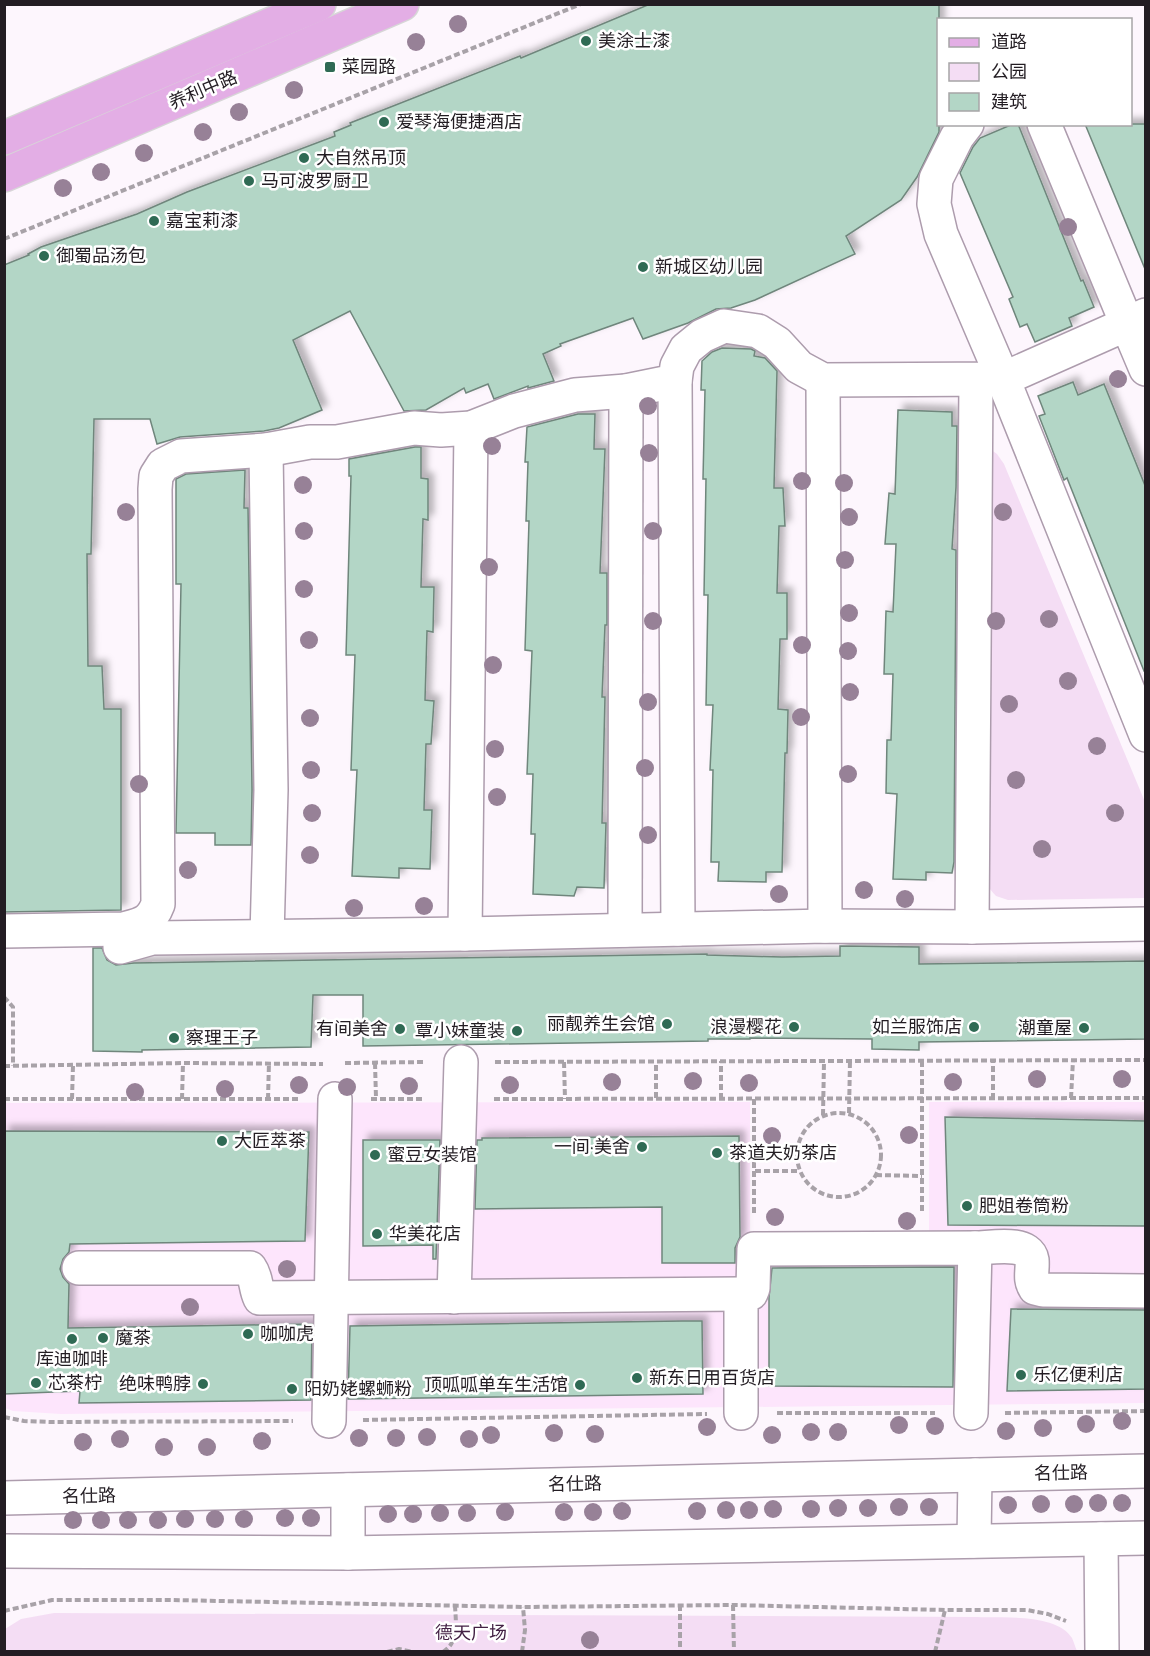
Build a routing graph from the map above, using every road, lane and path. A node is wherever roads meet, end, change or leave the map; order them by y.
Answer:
1 (319, 4) edge
2 (402, 4) edge
3 (581, 4) edge
4 (965, 126) edge
5 (1045, 126) edge
6 (4, 138) edge
7 (4, 175) edge
8 (4, 240) edge
9 (1136, 320) edge
10 (1146, 369) edge
11 (989, 379) junction
12 (823, 380) junction
13 (675, 381) junction
14 (626, 391) junction
15 (471, 428) junction
16 (266, 450) junction
17 (1146, 735) edge
18 (1146, 924) edge
19 (825, 926) junction
20 (972, 927) junction
21 (678, 929) junction
22 (625, 930) junction
23 (4, 932) edge
24 (465, 934) junction
25 (267, 936) junction
26 (4, 950) edge
27 (4, 996) edge
28 (993, 1060) junction
29 (1073, 1060) junction
30 (1146, 1060) edge
31 (721, 1061) junction
32 (850, 1061) junction
33 (922, 1061) junction
34 (269, 1062) junction
35 (461, 1062) junction
36 (564, 1062) junction
37 (656, 1062) junction
38 (824, 1062) junction
39 (183, 1063) junction
40 (342, 1063) dead end
41 (375, 1063) junction
42 (331, 1064) dead end
43 (73, 1065) junction
44 (4, 1066) edge
45 (14, 1066) junction
46 (376, 1098) junction
47 (656, 1098) junction
48 (1071, 1098) junction
49 (1146, 1098) edge
50 (4, 1099) edge
51 (182, 1099) junction
52 (268, 1099) junction
53 (335, 1099) junction
54 (565, 1099) junction
55 (721, 1099) junction
56 (754, 1099) junction
57 (923, 1099) junction
58 (993, 1099) junction
59 (72, 1100) junction
60 (459, 1100) junction
61 (823, 1100) junction
62 (850, 1100) junction
63 (849, 1113) junction
64 (823, 1115) junction
65 (755, 1170) junction
66 (799, 1171) junction
67 (876, 1175) junction
68 (922, 1176) junction
69 (921, 1248) junction
70 (975, 1248) junction
71 (754, 1249) junction
72 (79, 1268) dead end
73 (1146, 1291) edge
74 (741, 1294) junction
75 (454, 1296) junction
76 (331, 1298) junction
77 (1146, 1411) edge
78 (741, 1413) junction
79 (971, 1413) junction
80 (4, 1416) edge
81 (328, 1421) junction
82 (1146, 1471) edge
83 (975, 1475) junction
84 (348, 1490) junction
85 (4, 1498) edge
86 (1146, 1538) edge
87 (1101, 1539) junction
88 (974, 1541) junction
89 (4, 1551) edge
90 (348, 1553) junction
91 (680, 1605) junction
92 (733, 1605) junction
93 (455, 1606) junction
94 (523, 1607) junction
95 (945, 1610) junction
96 (4, 1611) edge
97 (1072, 1626) dead end
98 (387, 1652) edge
99 (413, 1652) edge
100 (443, 1652) edge
101 (522, 1652) edge
102 (680, 1652) edge
103 (734, 1652) edge
104 (935, 1652) edge
105 (1102, 1652) edge

1 - 6 main road, 养利中路
2 - 7 main road, 养利中路
3 - 8 path
4 - 11 street
5 - 9 street
9 - 10 street
9 - 11 street
11 - 12 street
11 - 17 street
11 - 20 street
12 - 13 street
12 - 19 street
13 - 14 street
13 - 21 street
14 - 15 street
14 - 22 street
15 - 16 street
15 - 24 street
16 - 23 street
16 - 25 street
18 - 20 street
19 - 20 street
19 - 21 street
21 - 22 street
22 - 24 street
24 - 25 street
25 - 26 street
27 - 45 path
28 - 29 path
28 - 33 path
28 - 58 path
29 - 30 path
29 - 48 path
31 - 37 path
31 - 38 path
31 - 55 path
32 - 33 path
32 - 38 path
32 - 62 path
33 - 57 path
34 - 39 path
34 - 42 path
34 - 52 path
35 - 36 path
35 - 41 path
35 - 60 street
36 - 37 path
36 - 54 path
37 - 47 path
38 - 61 path
39 - 43 path
39 - 51 path
40 - 41 path
41 - 46 path
43 - 45 path
43 - 59 path
44 - 45 path
46 - 53 path
46 - 60 path
47 - 54 path
47 - 55 path
48 - 49 path
48 - 58 path
50 - 59 path
51 - 52 path
51 - 59 path
52 - 53 path
53 - 76 street
54 - 60 path
55 - 56 path
56 - 61 path
56 - 65 path
57 - 58 path
57 - 62 path
57 - 68 path
60 - 75 street
61 - 62 path
61 - 64 path
62 - 63 path
63 - 64 path
63 - 67 path
64 - 66 path
65 - 66 path
65 - 71 path
66 - 67 path
67 - 68 path
68 - 69 path
69 - 70 street
69 - 71 street
70 - 73 street
70 - 79 street
71 - 74 street
72 - 76 street
74 - 75 street
74 - 78 street
75 - 76 street
76 - 81 street
77 - 79 path
78 - 79 path
78 - 81 path
80 - 81 path
82 - 83 street, 名仕路
83 - 84 street, 名仕路
83 - 88 street
84 - 85 street, 名仕路
84 - 90 street
86 - 87 street
87 - 88 street
87 - 105 street
88 - 90 street
89 - 90 street
91 - 92 path
91 - 94 path
91 - 102 path
92 - 95 path
92 - 103 path
93 - 94 path
93 - 96 path
93 - 100 path
94 - 101 path
95 - 97 path
95 - 104 path
98 - 99 path

